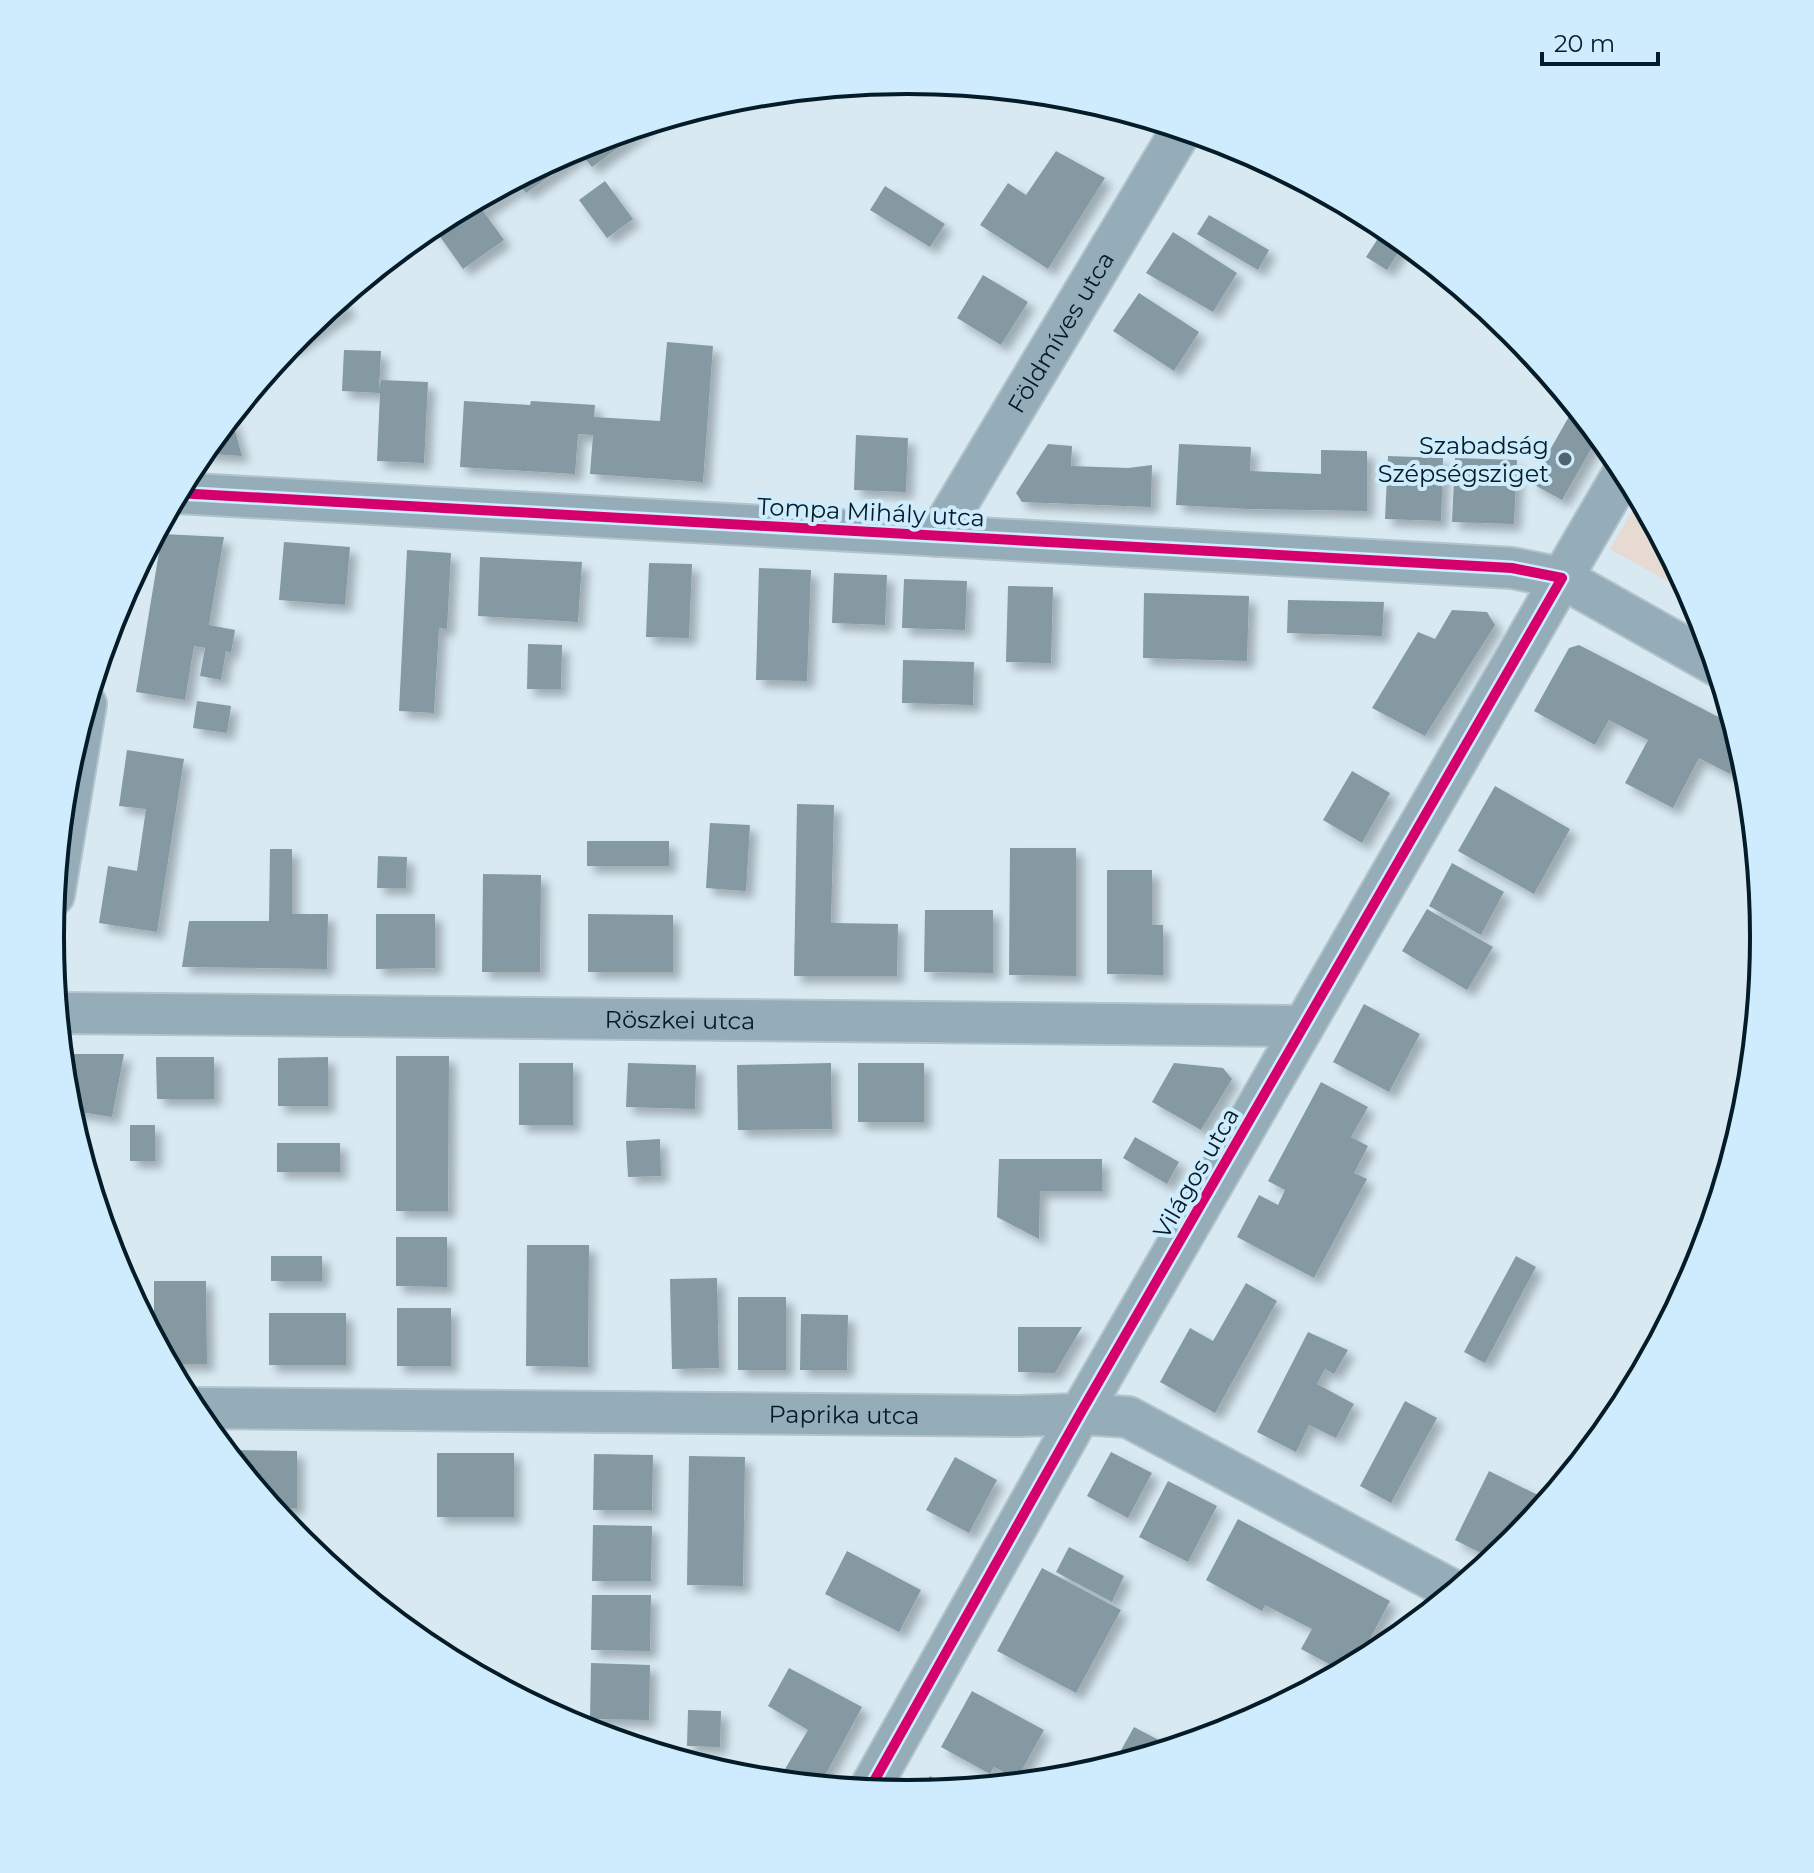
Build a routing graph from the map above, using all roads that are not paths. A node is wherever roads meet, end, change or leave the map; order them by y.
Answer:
1 (1177, 138) edge
2 (1617, 483) edge
3 (190, 494) edge
4 (938, 536) junction
5 (1562, 578) junction
6 (1702, 657) edge
7 (68, 1013) edge
8 (1303, 1026) junction
9 (208, 1408) edge
10 (1080, 1414) junction
11 (1444, 1586) edge
12 (875, 1779) edge

1 - 4 street, Földmíves utca
2 - 5 street, Világos utca
3 - 4 street, Tompa Mihály utca
4 - 5 street, Tompa Mihály utca
5 - 6 street, Tompa Mihály utca
5 - 8 street, Világos utca
7 - 8 street, Röszkei utca
8 - 10 street, Világos utca
9 - 10 street, Paprika utca
10 - 11 street, Paprika utca
10 - 12 street, Világos utca

